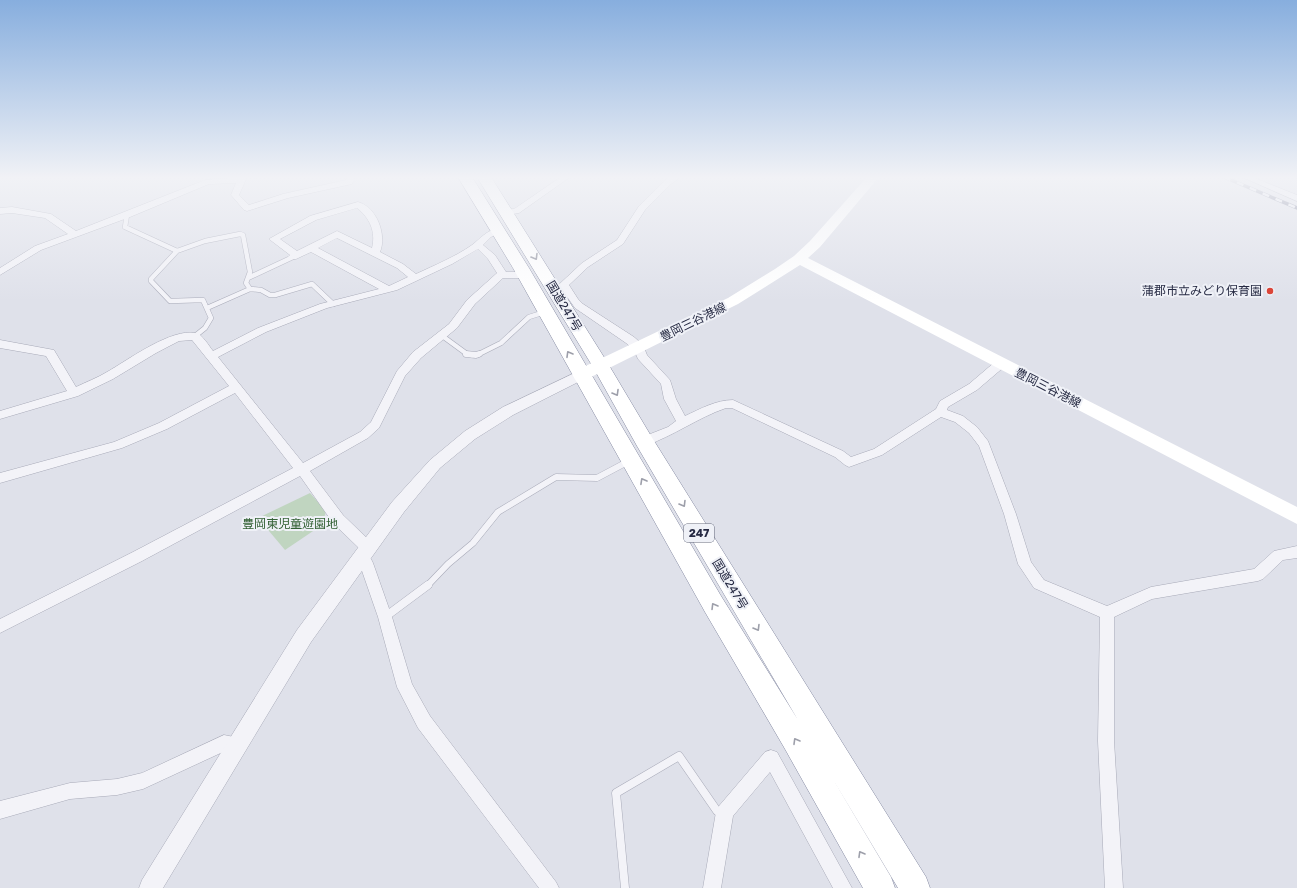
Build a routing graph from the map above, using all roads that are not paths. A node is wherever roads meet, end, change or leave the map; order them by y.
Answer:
1 (52, 218) edge
2 (117, 218) edge
3 (126, 218) edge
4 (312, 218) edge
5 (371, 218) edge
6 (500, 218) edge
7 (501, 218) edge
8 (507, 218) edge
9 (635, 218) edge
10 (837, 218) edge
11 (503, 222) junction
12 (74, 234) junction
13 (477, 245) junction
14 (311, 248) junction
15 (177, 251) junction
16 (375, 253) junction
17 (295, 256) junction
18 (799, 259) junction
19 (0, 272) edge
20 (502, 274) junction
21 (524, 275) junction
22 (248, 278) junction
23 (415, 278) junction
24 (559, 288) junction
25 (250, 289) junction
26 (388, 290) junction
27 (333, 304) junction
28 (207, 308) junction
29 (545, 312) junction
30 (440, 335) junction
31 (195, 336) junction
32 (0, 344) edge
33 (639, 348) junction
34 (211, 356) junction
35 (1000, 364) junction
36 (601, 366) junction
37 (581, 375) junction
38 (235, 388) junction
39 (74, 392) junction
40 (940, 412) junction
41 (0, 415) edge
42 (683, 422) junction
43 (638, 450) junction
44 (302, 470) junction
45 (0, 478) edge
46 (1297, 516) edge
47 (1297, 552) edge
48 (363, 555) junction
49 (1107, 613) junction
50 (385, 617) junction
51 (0, 626) edge
52 (238, 745) junction
53 (0, 810) edge
54 (724, 816) junction
55 (150, 888) edge
56 (550, 888) edge
57 (625, 888) edge
58 (712, 888) edge
59 (843, 888) edge
60 (880, 888) edge
61 (915, 888) edge
62 (1114, 888) edge

1 - 12 street
2 - 12 street
3 - 15 lane
4 - 17 street
5 - 16 street
6 - 11 highway, 国道247号 / 247
7 - 11 highway, 国道247号 / 247
8 - 11 street
9 - 24 street
10 - 18 main road, 豊岡三谷港線
11 - 13 street
11 - 21 highway, 国道247号 / 247
11 -> 24 highway, 国道247号 / 247
12 - 19 street
13 - 20 street
13 - 23 street
14 - 16 street
14 - 17 street
14 - 26 street
15 - 22 lane
15 - 28 lane
16 - 23 street
17 - 22 lane
18 - 33 main road, 豊岡三谷港線
18 - 35 main road, 豊岡三谷港線
20 - 21 street
20 - 30 street
21 - 29 highway, 国道247号 / 247
22 - 25 lane
23 - 26 street
24 - 33 street
24 - 36 highway, 国道247号 / 247
25 - 27 lane
25 - 28 lane
26 - 27 street
27 - 34 street
28 - 31 lane
29 - 30 lane
37 -> 29 highway, 国道247号 / 247
30 - 44 street
31 - 34 street
31 - 39 street
32 - 39 street
33 - 36 main road, 豊岡三谷港線
33 - 42 street
34 - 38 street
35 - 40 street
35 - 46 main road, 豊岡三谷港線
36 - 37 main road, 豊岡三谷港線
36 -> 43 highway, 国道247号 / 247
37 - 43 highway, 国道247号 / 247
37 - 48 street
38 - 44 street
38 - 45 street
39 - 41 street
40 - 42 street
40 - 49 street
42 - 43 street
43 - 50 lane
60 -> 43 highway, 国道247号 / 247
43 -> 61 highway, 国道247号 / 247
44 - 48 street
44 - 51 street
47 - 49 street
48 - 50 street
48 - 52 street
49 - 62 street
50 - 56 street
52 - 53 street
52 - 55 street
54 - 57 lane
54 - 58 street
54 - 59 street

